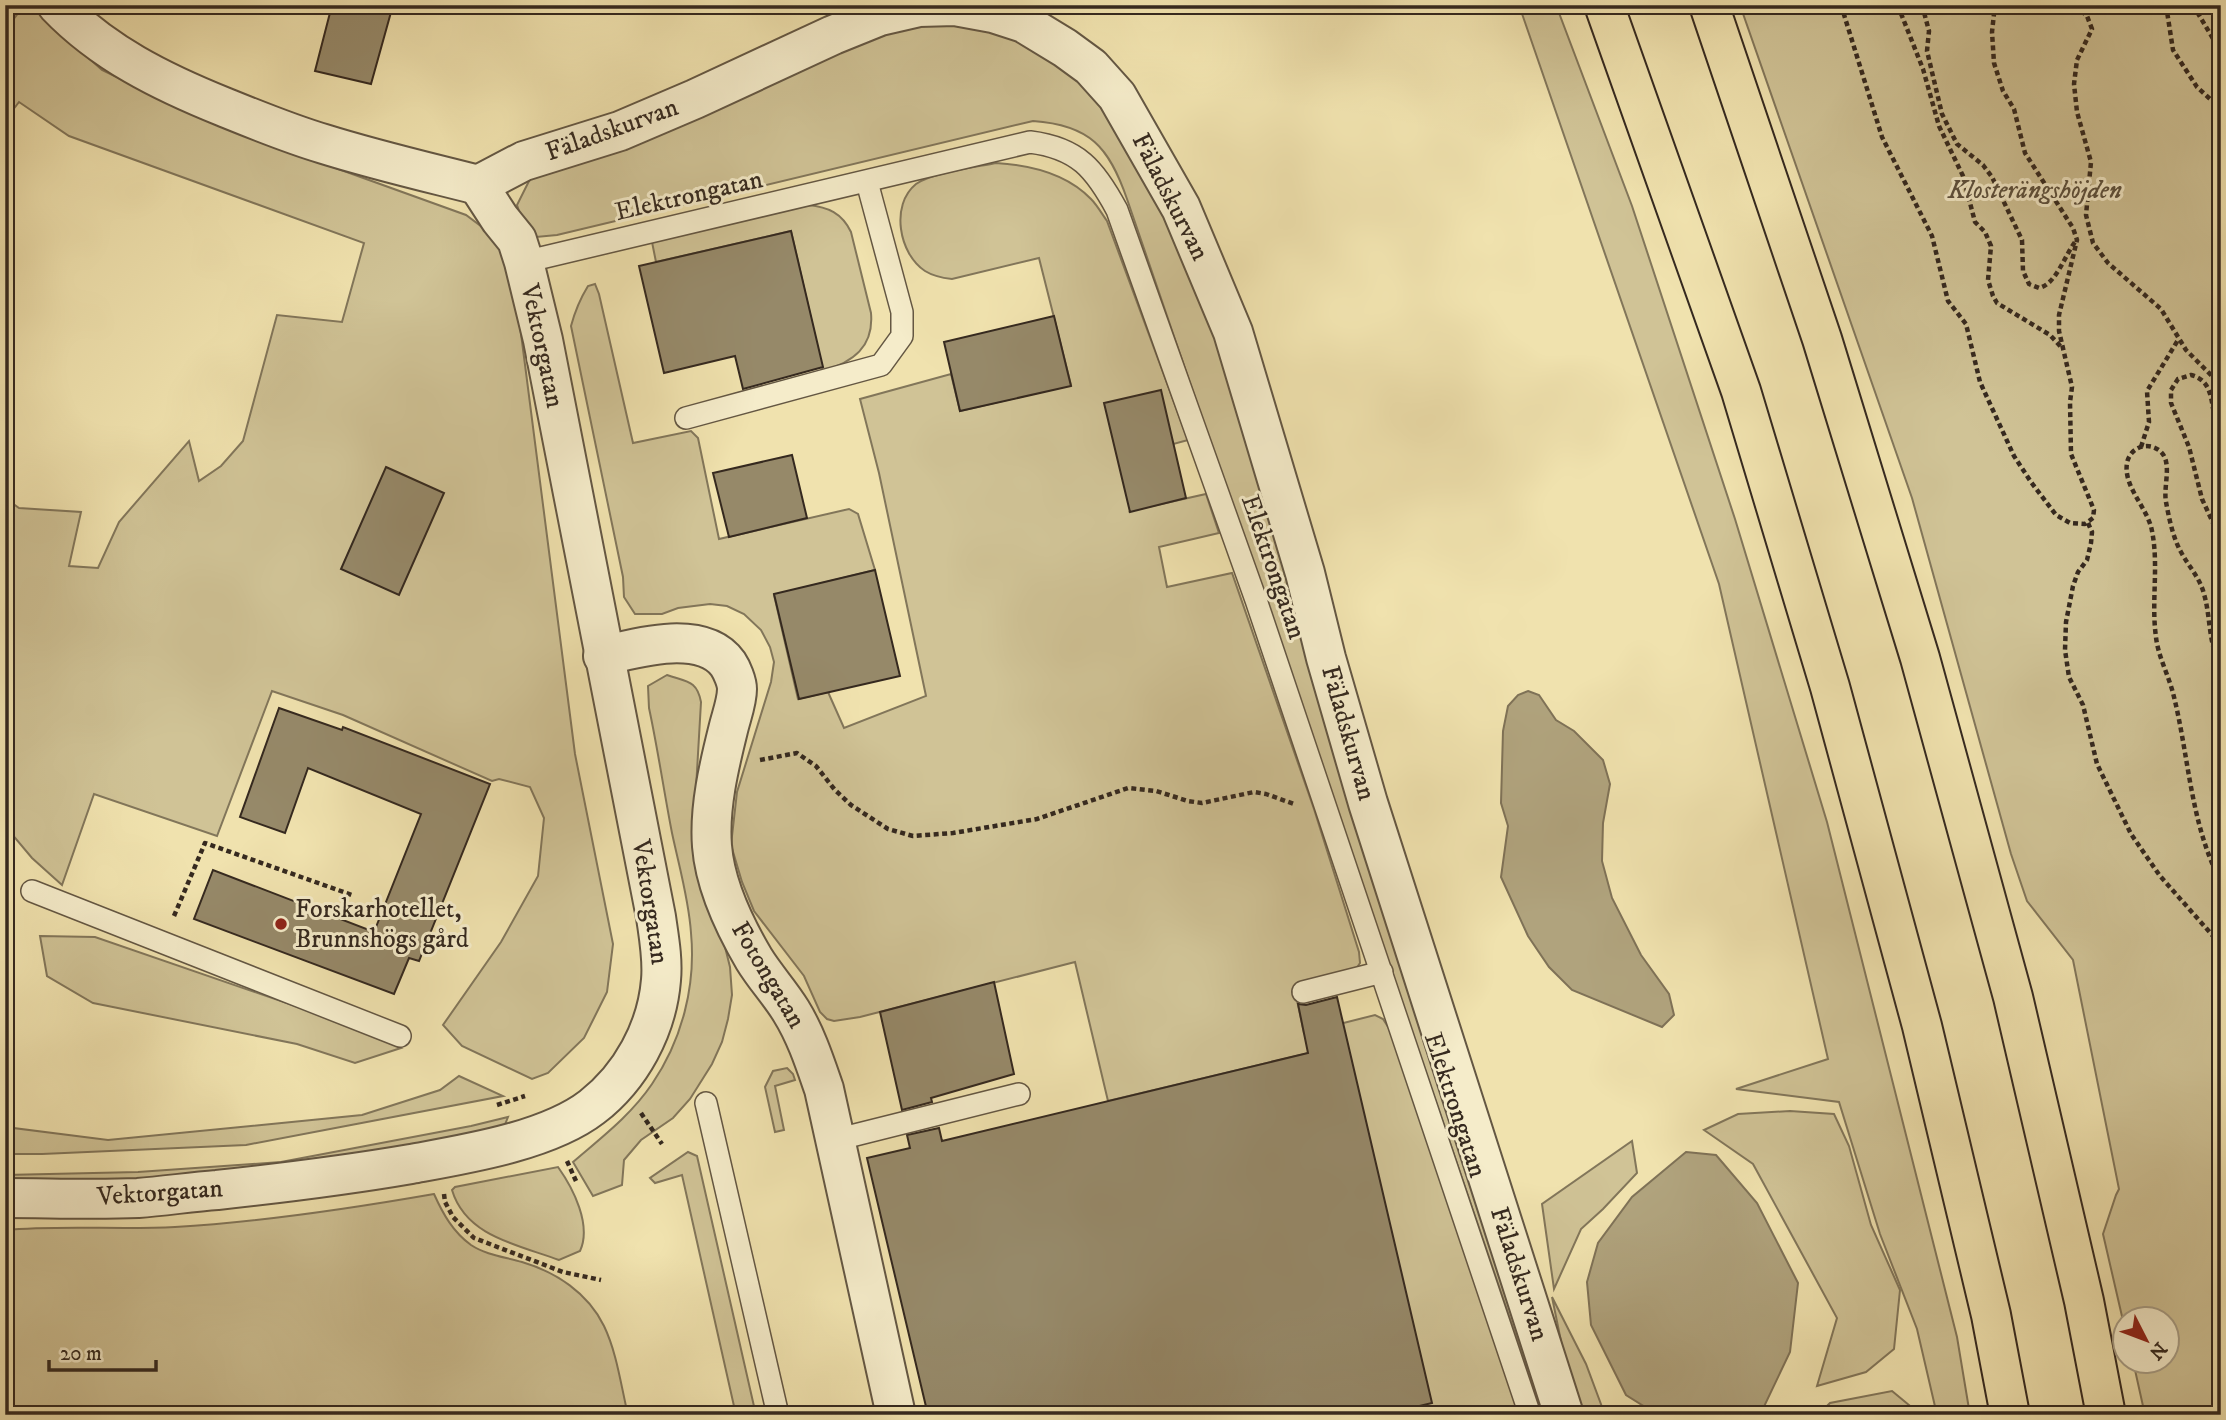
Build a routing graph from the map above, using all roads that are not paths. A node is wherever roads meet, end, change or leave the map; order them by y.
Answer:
1 (57, 5) edge
2 (1604, 5) edge
3 (1709, 5) edge
4 (867, 182) junction
5 (478, 186) junction
6 (524, 262) junction
7 (685, 418) dead end
8 (603, 656) junction
9 (32, 891) dead end
10 (1382, 972) junction
11 (1303, 992) dead end
12 (400, 1036) dead end
13 (1019, 1094) dead end
14 (706, 1103) dead end
15 (835, 1140) junction
16 (5, 1198) edge
17 (778, 1415) edge
18 (896, 1415) edge
19 (1530, 1415) edge
20 (1564, 1415) edge
21 (2010, 1415) edge
22 (2106, 1415) edge

1 - 5 street
2 - 21 highway
3 - 22 highway
4 - 6 lane, Elektrongatan
4 - 7 lane
4 - 10 lane, Elektrongatan
5 - 6 street, Vektorgatan
5 - 20 street, Fäladskurvan
6 - 8 street, Vektorgatan
8 - 15 street, Fotongatan
8 - 16 street, Vektorgatan
9 - 12 lane
10 - 11 lane
10 - 19 lane, Elektrongatan
13 - 15 lane
14 - 17 lane
15 - 18 street, Fotongatan

